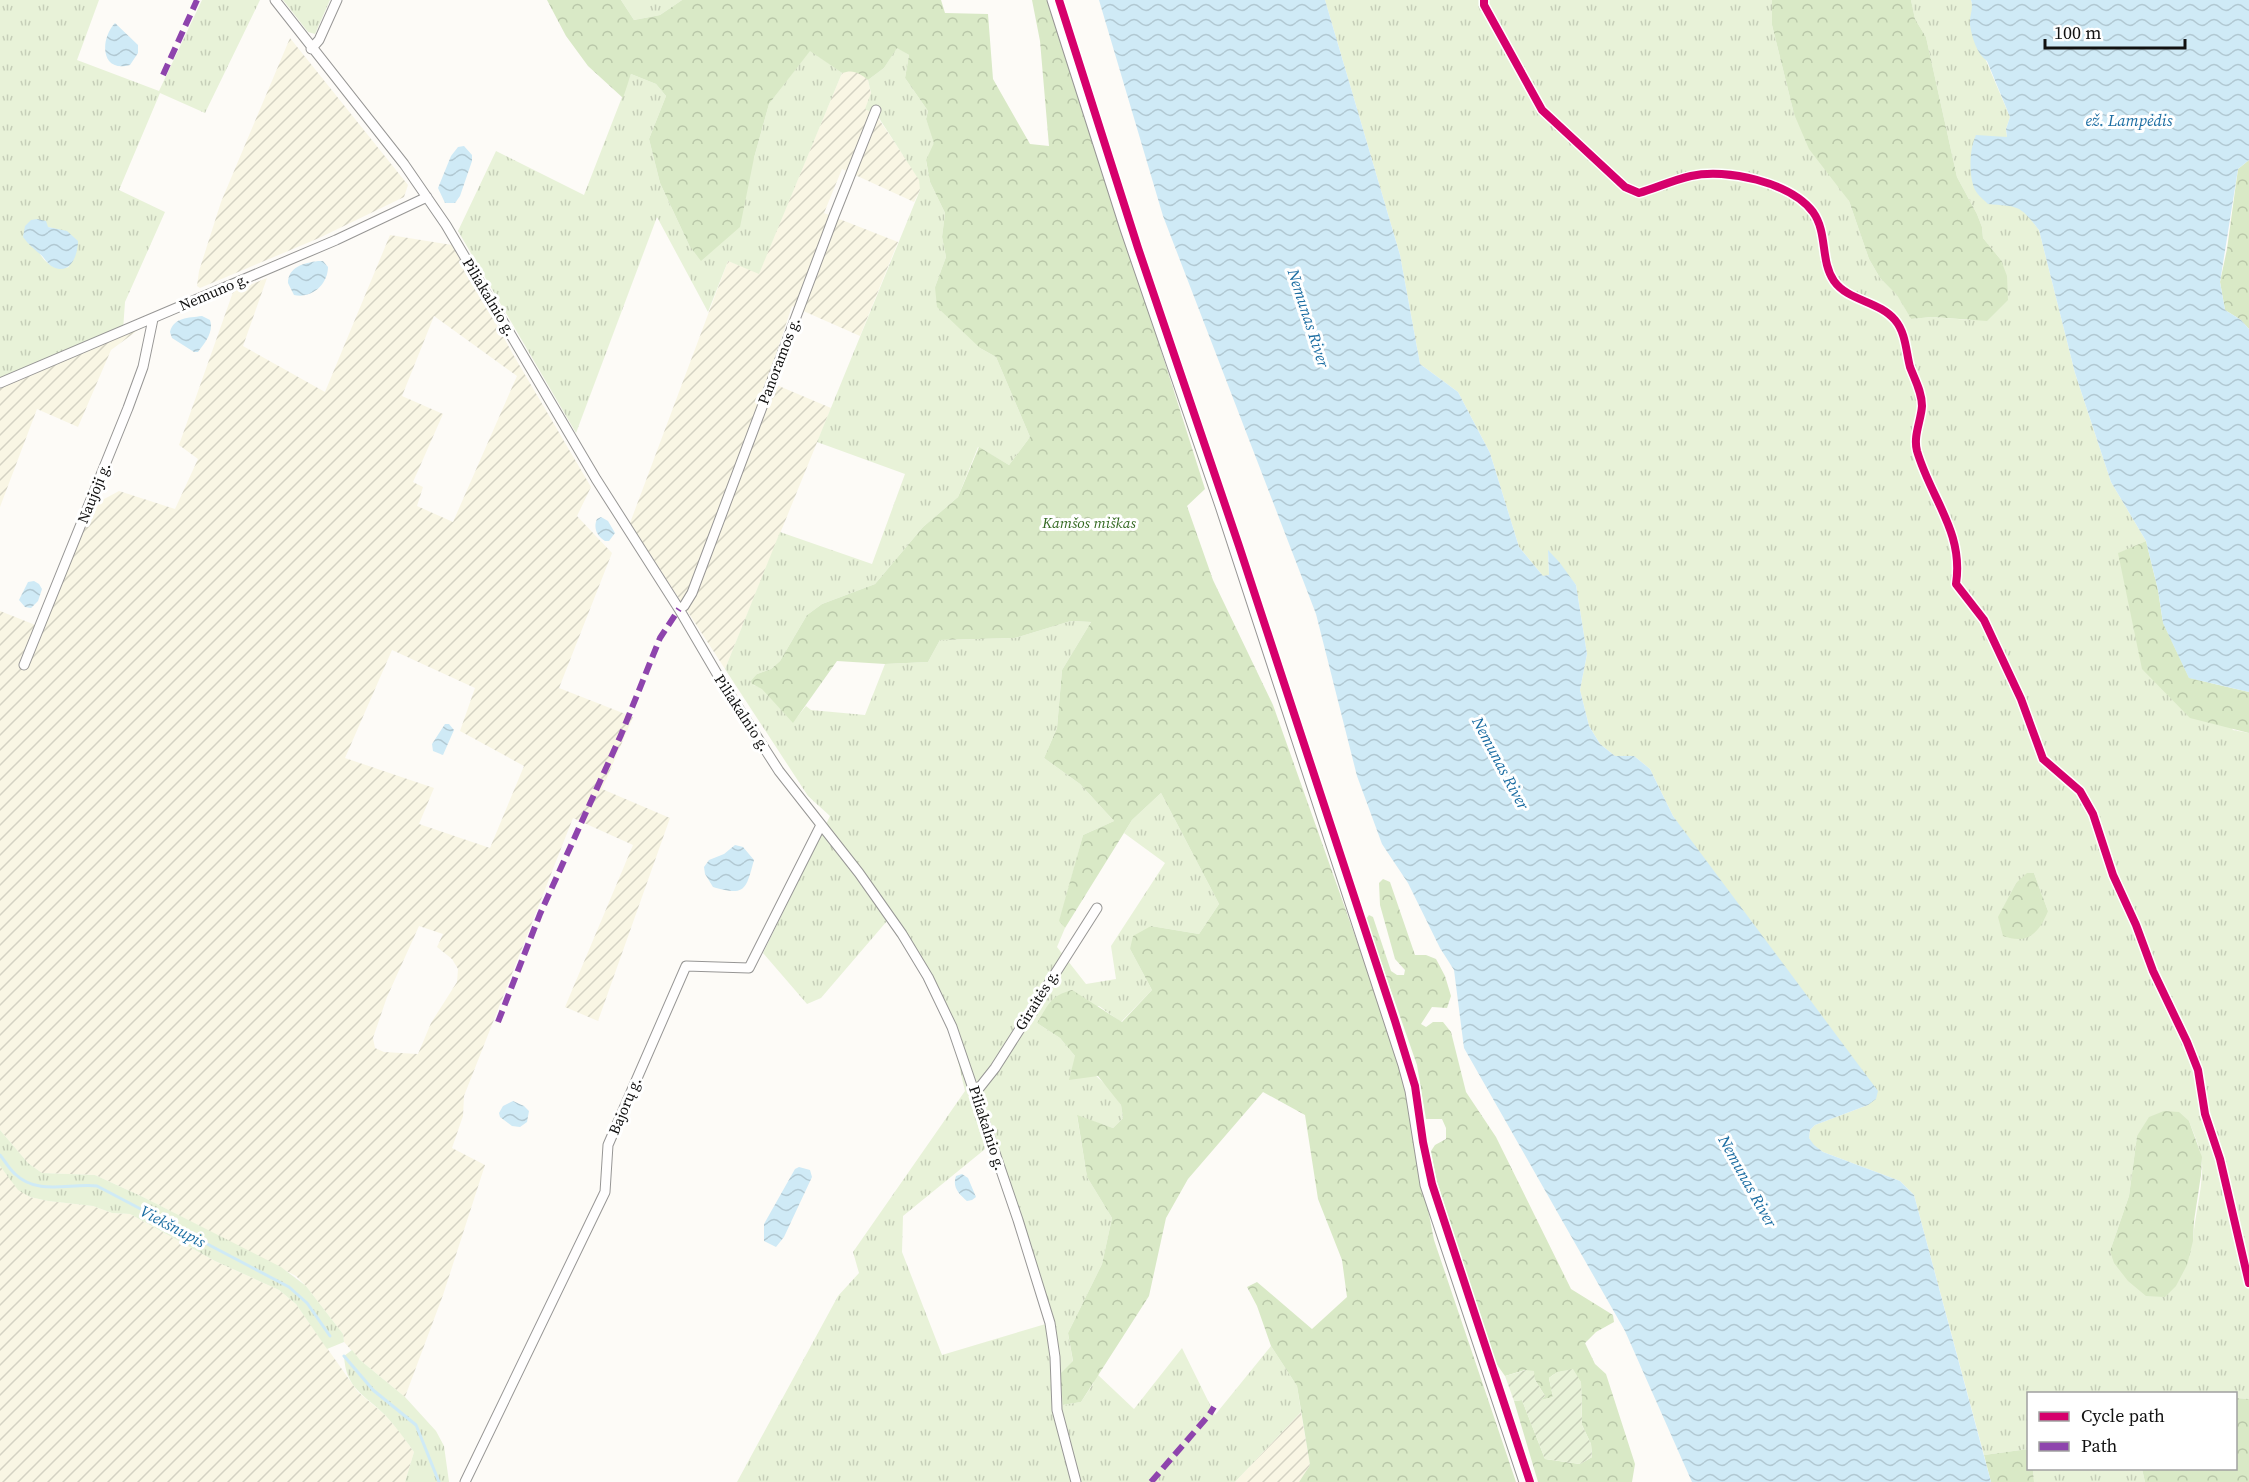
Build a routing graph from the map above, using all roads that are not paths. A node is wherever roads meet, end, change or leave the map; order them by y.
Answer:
1 (275, 0) edge
2 (337, 0) edge
3 (1053, 0) edge
4 (311, 49) junction
5 (876, 110) dead end
6 (427, 197) junction
7 (153, 318) junction
8 (0, 383) edge
9 (679, 609) junction
10 (24, 664) dead end
11 (821, 825) junction
12 (1097, 908) dead end
13 (974, 1088) junction
14 (465, 1482) edge
15 (1076, 1482) edge
16 (1524, 1482) edge

1 - 4 street, Piliakalnio g.
2 - 4 street
3 - 16 street
4 - 6 street, Piliakalnio g.
5 - 9 street, Panoramos g.
6 - 7 street, Nemuno g.
6 - 9 street, Piliakalnio g.
7 - 8 street, Nemuno g.
7 - 10 street, Naujoji g.
9 - 11 street, Piliakalnio g.
11 - 13 street, Piliakalnio g.
11 - 14 street, Bajorų g.
12 - 13 street, Giraitės g.
13 - 15 street, Piliakalnio g.

